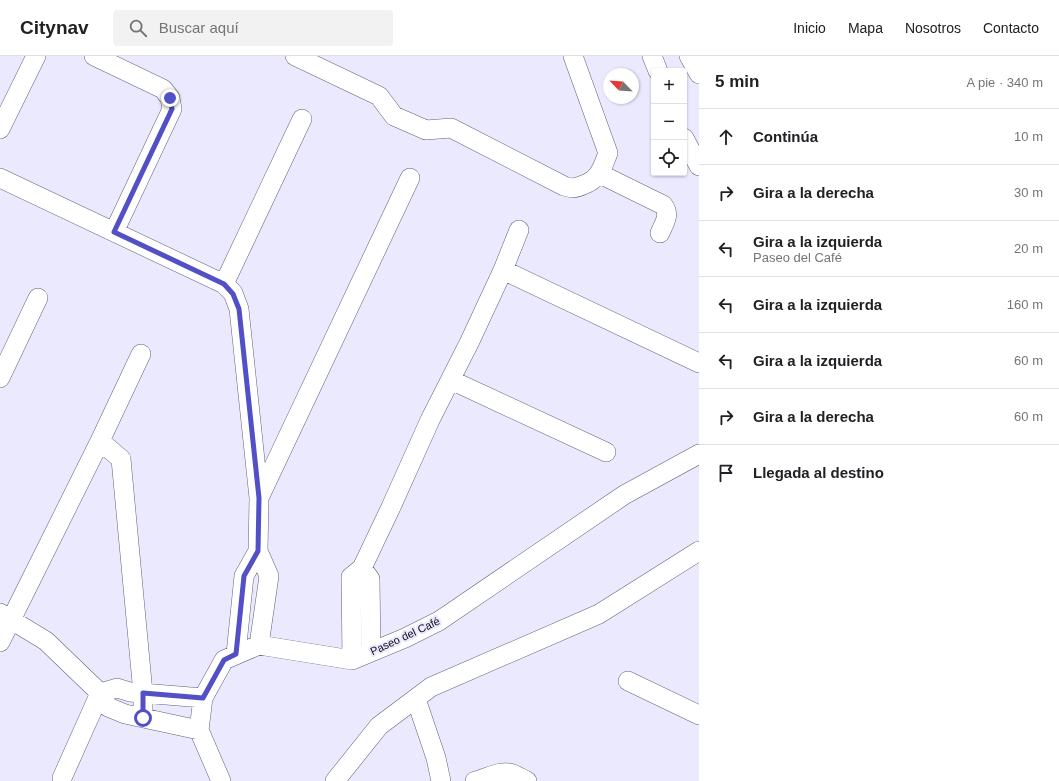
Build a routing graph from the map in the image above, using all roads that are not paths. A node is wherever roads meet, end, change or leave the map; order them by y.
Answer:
1 (36, 56) edge
2 (94, 56) edge
3 (295, 56) edge
4 (573, 56) edge
5 (652, 56) edge
6 (689, 56) edge
7 (657, 68) edge
8 (699, 74) edge
9 (302, 119) dead end
10 (0, 129) edge
11 (685, 140) edge
12 (699, 166) edge
13 (600, 174) junction
14 (0, 178) edge
15 (410, 178) dead end
16 (519, 230) dead end
17 (114, 232) junction
18 (660, 233) dead end
19 (503, 270) junction
20 (224, 284) junction
21 (38, 298) dead end
22 (141, 354) dead end
23 (699, 363) edge
24 (0, 378) edge
25 (451, 380) junction
26 (100, 441) junction
27 (606, 452) dead end
28 (699, 454) edge
29 (259, 498) junction
30 (258, 551) junction
31 (699, 551) edge
32 (362, 568) junction
33 (6, 616) edge
34 (0, 642) edge
35 (259, 645) junction
36 (371, 652) junction
37 (236, 654) junction
38 (352, 660) junction
39 (628, 681) dead end
40 (100, 693) junction
41 (143, 693) junction
42 (203, 698) junction
43 (416, 699) junction
44 (699, 715) edge
45 (143, 718) junction
46 (199, 730) junction
47 (62, 778) dead end
48 (221, 781) edge
49 (335, 781) edge
50 (441, 781) edge
51 (480, 781) edge
52 (528, 781) edge

1 - 10 street
2 - 17 street
3 - 13 street
4 - 13 street
5 - 7 street
6 - 8 street
9 - 20 street
11 - 12 street
13 - 18 street
14 - 17 street
15 - 29 street
16 - 19 street
17 - 20 street
19 - 23 street
19 - 25 street
20 - 29 street
21 - 24 street
22 - 26 street
25 - 27 street
25 - 32 street
26 - 33 street
26 - 41 street
28 - 36 street, Paseo del Café
29 - 30 street
30 - 35 street
30 - 37 street
31 - 43 street
32 - 36 street
32 - 38 street
33 - 34 street
33 - 40 street
35 - 37 street
35 - 38 street
36 - 38 street, Paseo del Café
37 - 42 street
39 - 44 street
40 - 41 street
40 - 45 street
40 - 47 street
41 - 42 street
41 - 45 street
42 - 46 street
43 - 49 street
43 - 50 street
45 - 46 street
46 - 48 street
51 - 52 street

